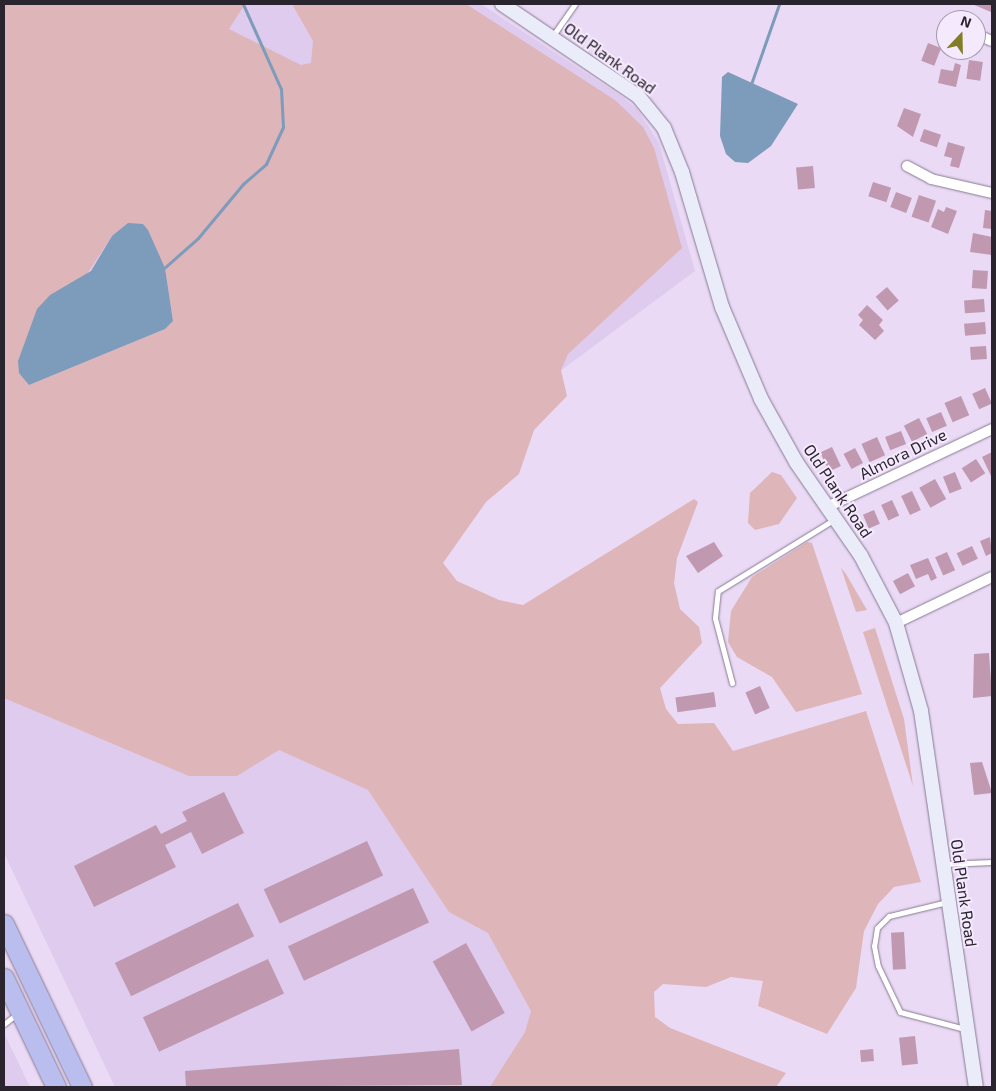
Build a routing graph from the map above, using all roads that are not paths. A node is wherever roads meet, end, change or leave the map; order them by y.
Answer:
1 (502, 4) edge
2 (575, 4) edge
3 (552, 38) junction
4 (906, 166) dead end
5 (992, 193) edge
6 (992, 429) edge
7 (832, 513) junction
8 (992, 577) edge
9 (896, 623) junction
10 (732, 683) dead end
11 (992, 862) edge
12 (942, 865) junction
13 (948, 902) junction
14 (4, 924) edge
15 (4, 978) edge
16 (20, 1013) junction
17 (4, 1024) edge
18 (965, 1029) junction
19 (51, 1083) edge
20 (82, 1087) edge
21 (976, 1087) edge

1 - 3 street, Old Plank Road
2 - 3 lane
3 - 7 street, Old Plank Road
4 - 5 street
6 - 7 street, Almora Drive
7 - 9 street, Old Plank Road
7 - 10 lane
8 - 9 street
9 - 12 street, Old Plank Road
11 - 12 lane
12 - 13 street, Old Plank Road
13 - 18 street, Old Plank Road
13 - 18 lane
14 - 20 highway
15 - 16 highway
16 - 17 lane
16 - 19 highway
18 - 21 street, Old Plank Road

